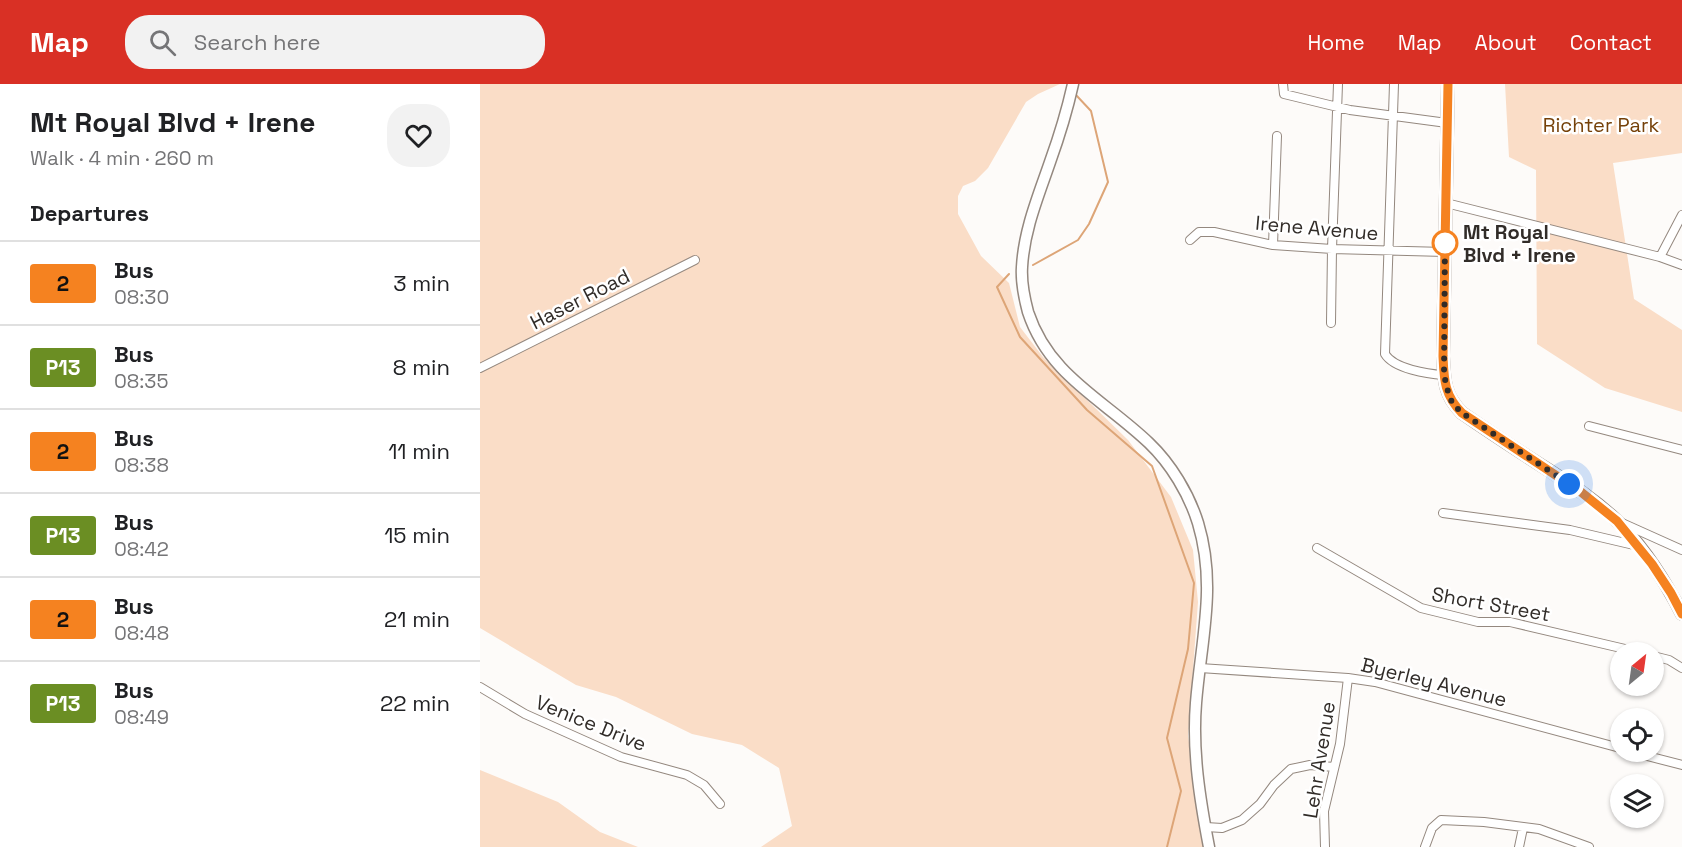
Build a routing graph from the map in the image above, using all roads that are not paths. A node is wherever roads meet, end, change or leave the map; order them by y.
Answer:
1 (1073, 84) edge
2 (1283, 84) edge
3 (1338, 84) edge
4 (1394, 84) edge
5 (1448, 84) edge
6 (1337, 106) junction
7 (1393, 115) junction
8 (1447, 123) junction
9 (1277, 136) dead end
10 (1446, 203) junction
11 (1682, 214) edge
12 (1190, 240) dead end
13 (1273, 245) junction
14 (1332, 249) junction
15 (1388, 250) junction
16 (1445, 252) junction
17 (1660, 257) junction
18 (695, 260) dead end
19 (1682, 266) edge
20 (1331, 324) dead end
21 (480, 369) edge
22 (1444, 375) junction
23 (1589, 426) dead end
24 (1682, 450) edge
25 (1443, 513) dead end
26 (1617, 521) junction
27 (1638, 546) junction
28 (1317, 548) dead end
29 (1682, 550) edge
30 (1682, 614) edge
31 (1610, 645) edge
32 (1664, 659) edge
33 (1200, 668) junction
34 (1682, 668) edge
35 (1348, 678) junction
36 (480, 687) edge
37 (1610, 745) edge
38 (1664, 760) edge
39 (1682, 765) edge
40 (1334, 767) junction
41 (720, 804) dead end
42 (1206, 827) junction
43 (1523, 828) junction
44 (1209, 847) edge
45 (1325, 847) edge
46 (1425, 847) edge
47 (1519, 847) edge
48 (1589, 847) edge

1 - 33 street
2 - 6 street
3 - 6 street
4 - 7 street
5 - 8 main road
6 - 7 street
6 - 14 street
7 - 8 street
7 - 15 street
8 - 10 main road
9 - 13 street
10 - 16 main road
10 - 17 street
11 - 17 street
12 - 13 street, Irene Avenue
13 - 14 street, Irene Avenue
14 - 15 street, Irene Avenue
14 - 20 street
15 - 16 street, Irene Avenue
15 - 22 street
16 - 22 main road
17 - 19 street
18 - 21 street, Haser Road
22 - 26 main road
23 - 24 street
25 - 27 street
26 - 27 main road
26 - 29 street
27 - 30 main road
28 - 31 street, Short Street
32 - 34 street
33 - 35 street, Byerley Avenue
33 - 42 street
35 - 37 street, Byerley Avenue
35 - 40 street, Lehr Avenue
36 - 41 street, Venice Drive
38 - 39 street
40 - 42 street
40 - 45 street, Lehr Avenue
42 - 44 street
43 - 46 street
43 - 47 street
43 - 48 street

